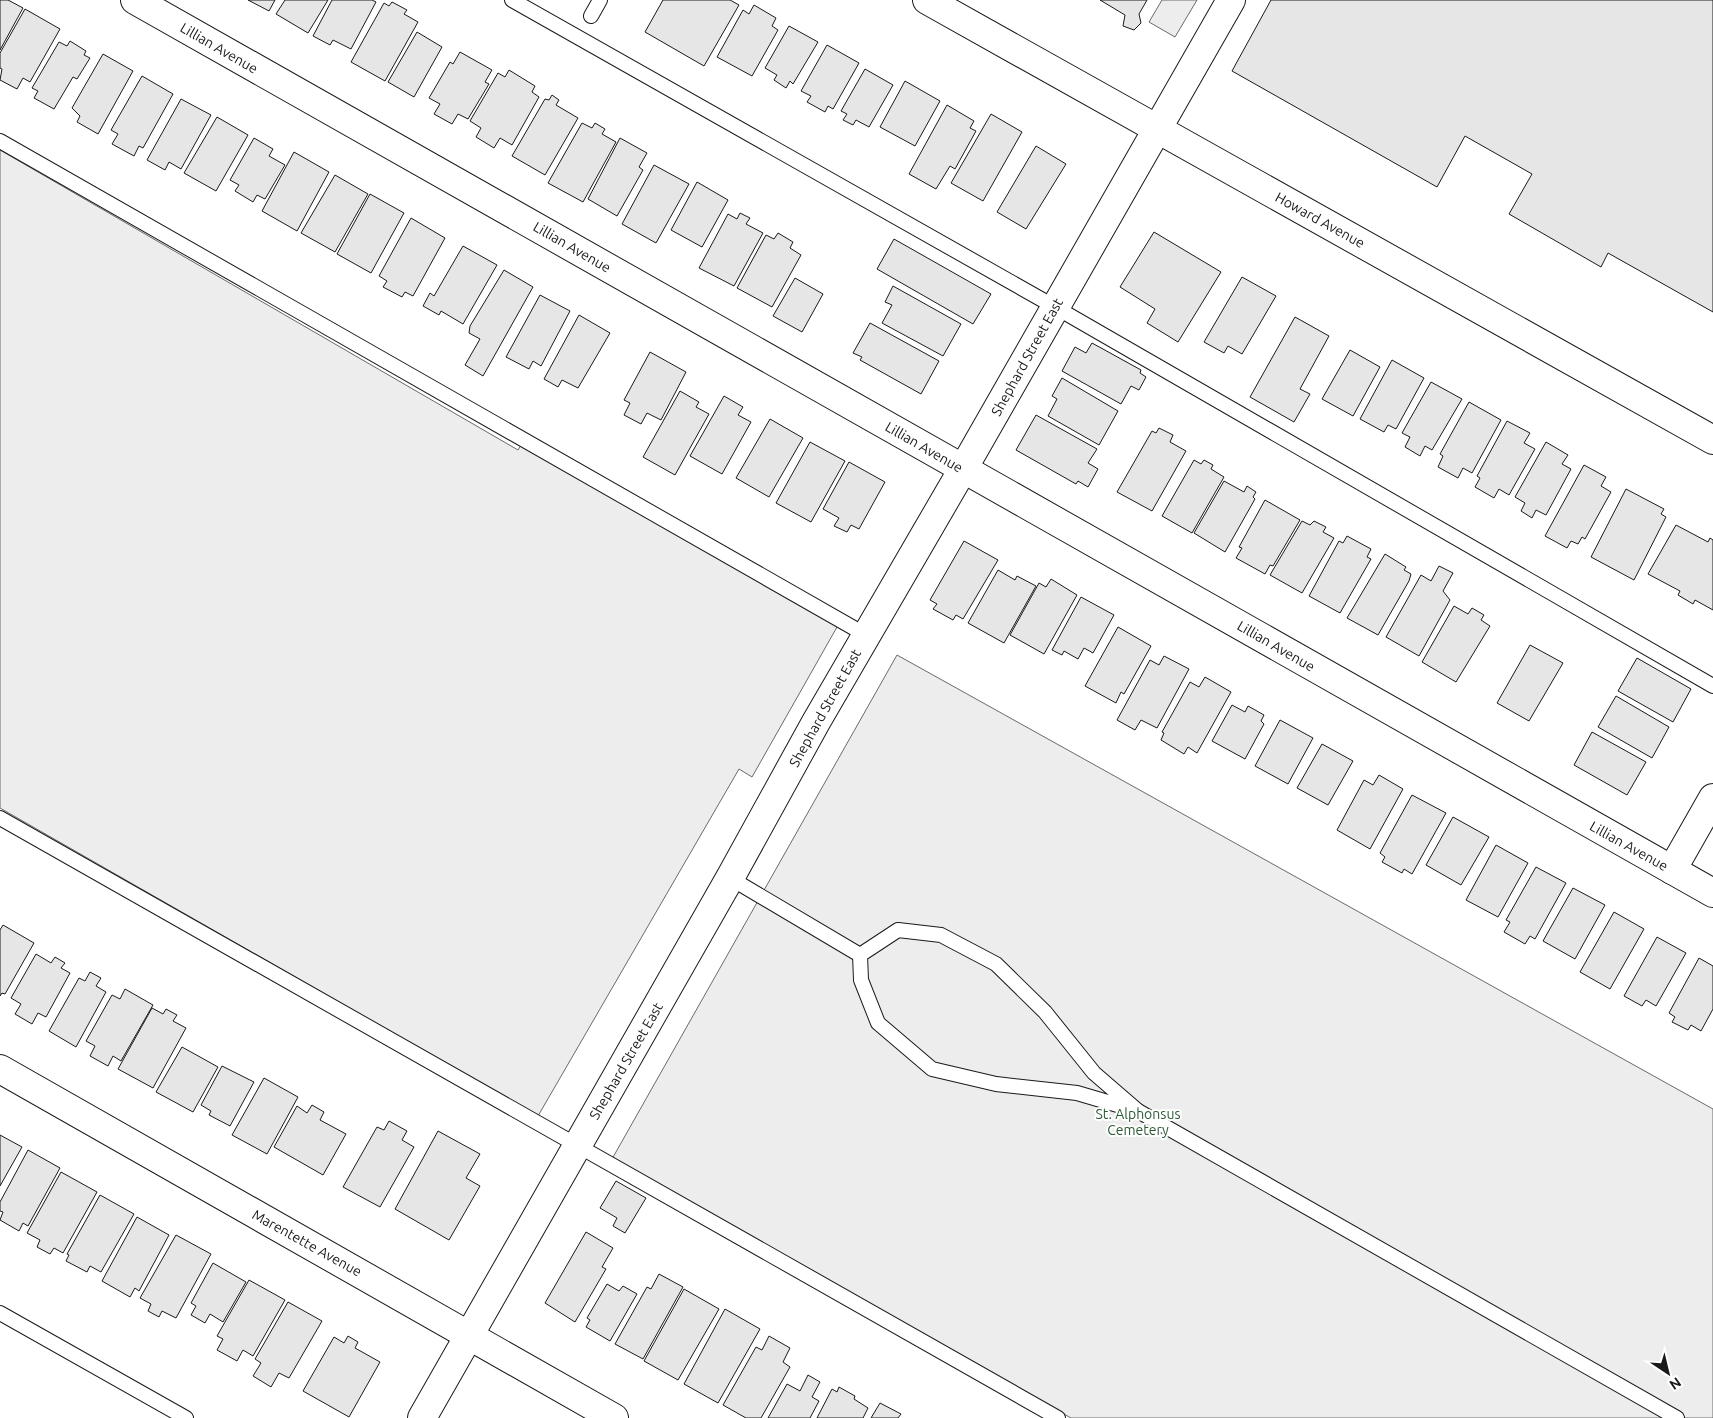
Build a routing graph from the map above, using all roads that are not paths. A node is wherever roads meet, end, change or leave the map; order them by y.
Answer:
1 (135, 0) edge
2 (512, 0) edge
3 (600, 0) edge
4 (927, 0) edge
5 (1231, 0) edge
6 (590, 16) dead end
7 (1157, 130) junction
8 (0, 142) edge
9 (1055, 307) junction
10 (1713, 440) edge
11 (964, 469) junction
12 (866, 635) junction
13 (1713, 686) edge
14 (1713, 798) edge
15 (0, 818) edge
16 (1672, 870) junction
17 (730, 878) junction
18 (1713, 894) edge
19 (860, 955) junction
20 (0, 1069) edge
21 (1138, 1111) junction
22 (578, 1145) junction
23 (0, 1313) edge
24 (470, 1335) junction
25 (186, 1418) edge
26 (422, 1418) edge
27 (614, 1418) edge
28 (1058, 1418) edge
29 (1678, 1418) edge

1 - 11 street, Lillian Avenue
2 - 9 lane
3 - 6 lane
4 - 7 street, Howard Avenue
5 - 7 street, Shephard Street East
7 - 9 street, Shephard Street East
7 - 10 street, Howard Avenue
8 - 12 lane
9 - 11 street, Shephard Street East
9 - 13 lane
11 - 12 street, Shephard Street East
11 - 16 street, Lillian Avenue
12 - 17 street, Shephard Street East
14 - 16 street
15 - 22 lane
16 - 18 street, Lillian Avenue
17 - 19 lane
17 - 22 street, Shephard Street East
19 - 21 lane
19 - 21 lane
20 - 24 street, Marentette Avenue
21 - 29 lane
22 - 24 street, Shephard Street East
22 - 28 lane
23 - 25 lane
24 - 26 street, Shephard Street East
24 - 27 street, Marentette Avenue

